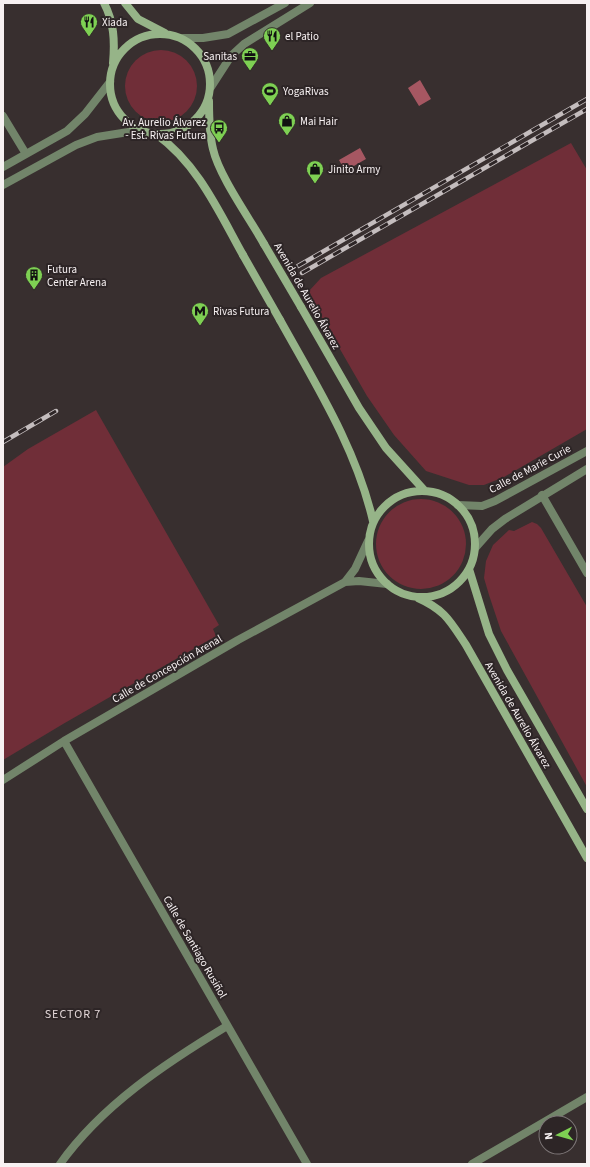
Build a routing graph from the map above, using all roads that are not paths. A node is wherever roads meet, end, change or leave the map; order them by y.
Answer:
1 (104, 3) edge
2 (124, 3) edge
3 (285, 3) edge
4 (310, 3) edge
5 (166, 33) junction
6 (183, 38) junction
7 (112, 67) junction
8 (110, 82) junction
9 (211, 87) junction
10 (210, 96) junction
11 (3, 116) edge
12 (141, 130) junction
13 (156, 134) junction
14 (26, 154) junction
15 (3, 167) edge
16 (3, 185) edge
17 (587, 451) edge
18 (587, 469) edge
19 (424, 490) junction
20 (542, 495) junction
21 (458, 505) junction
22 (373, 521) junction
23 (368, 541) junction
24 (476, 547) junction
25 (469, 569) junction
26 (587, 573) edge
27 (345, 582) junction
28 (387, 584) junction
29 (416, 597) junction
30 (64, 741) junction
31 (3, 780) edge
32 (587, 809) edge
33 (587, 858) edge
34 (227, 1026) junction
35 (587, 1097) edge
36 (60, 1164) edge
37 (306, 1164) edge
38 (472, 1164) edge

1 - 7 main road
2 - 5 main road
3 - 6 street
4 - 9 street
5 - 6 main road
5 - 7 main road
6 - 9 main road
7 - 8 main road
8 - 12 main road
8 - 14 street
9 - 10 main road
10 - 13 main road
10 - 19 main road, Avenida de Aurelio Álvarez, bridge
11 - 14 street
12 - 13 main road
12 - 16 street
13 - 22 main road, bridge
14 - 15 street
17 - 21 street, Calle de Marie Curie
18 - 20 street
19 - 21 main road
19 - 22 main road
20 - 24 street
20 - 26 street
21 - 24 main road
22 - 23 main road
23 - 27 street, Calle de Concepción Arenal
23 - 28 main road
24 - 25 main road
25 - 29 main road
25 - 32 main road, Avenida de Aurelio Álvarez
27 - 28 street, Calle de Concepción Arenal
27 - 30 street, Calle de Concepción Arenal
28 - 29 main road
29 - 33 main road, Avenida de Aurelio Álvarez
30 - 31 street, Calle de Concepción Arenal
30 - 34 street, Calle de Santiago Rusiñol
34 - 36 street
34 - 37 street, Calle de Santiago Rusiñol
35 - 38 street

